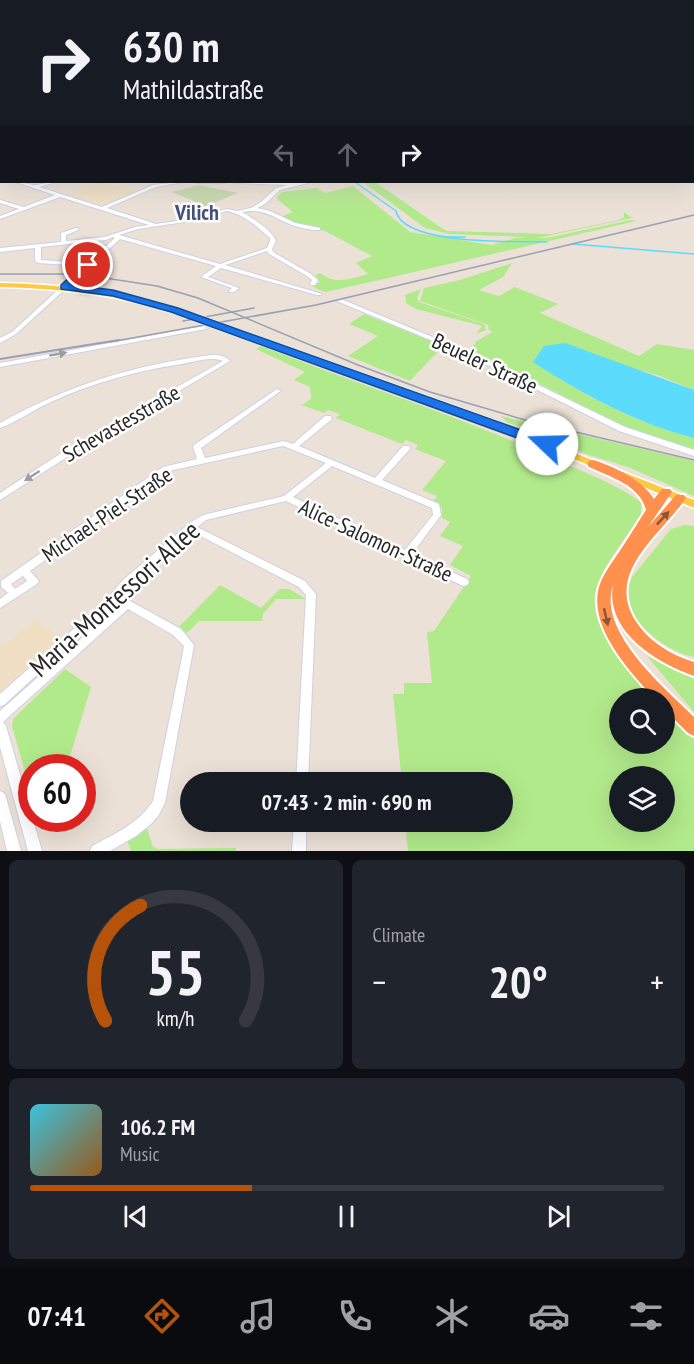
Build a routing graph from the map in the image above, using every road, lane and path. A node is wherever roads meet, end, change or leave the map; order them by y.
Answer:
1 (25, 183) edge
2 (48, 183) edge
3 (172, 183) edge
4 (245, 183) edge
5 (299, 183) edge
6 (35, 187) junction
7 (282, 187) junction
8 (60, 195) junction
9 (0, 201) edge
10 (24, 208) junction
11 (104, 208) junction
12 (252, 209) junction
13 (237, 212) junction
14 (0, 218) edge
15 (141, 220) junction
16 (156, 225) junction
17 (76, 229) dead end
18 (135, 229) junction
19 (318, 229) dead end
20 (115, 236) junction
21 (132, 240) junction
22 (64, 243) junction
23 (38, 246) junction
24 (269, 249) junction
25 (0, 250) edge
26 (88, 265) junction
27 (220, 265) junction
28 (312, 284) dead end
29 (0, 285) edge
30 (65, 287) junction
31 (232, 291) dead end
32 (319, 294) dead end
33 (341, 302) dead end
34 (204, 328) dead end
35 (0, 341) edge
36 (0, 364) edge
37 (277, 391) dead end
38 (328, 418) dead end
39 (0, 426) edge
40 (294, 447) junction
41 (406, 448) dead end
42 (694, 453) edge
43 (202, 461) junction
44 (331, 463) junction
45 (593, 464) junction
46 (377, 481) junction
47 (666, 492) junction
48 (0, 497) edge
49 (287, 498) junction
50 (680, 498) junction
51 (694, 504) edge
52 (652, 511) junction
53 (190, 527) junction
54 (407, 554) junction
55 (23, 571) junction
56 (464, 582) dead end
57 (15, 594) junction
58 (115, 597) junction
59 (0, 604) edge
60 (127, 604) junction
61 (694, 669) edge
62 (0, 701) edge
63 (0, 718) edge
64 (0, 726) edge
65 (694, 728) edge
66 (303, 772) edge
67 (0, 797) edge
68 (299, 832) edge
69 (14, 851) edge
70 (35, 851) edge
71 (97, 851) edge
72 (298, 851) edge

1 - 6 street
2 - 6 street
3 - 11 street
4 - 7 street
5 - 7 street
6 - 8 street
7 - 12 street
8 - 10 street
8 - 11 street
9 - 10 street
10 - 14 street
11 - 15 street
12 - 13 street
12 - 19 street
13 - 16 street
13 - 24 street
15 - 16 street
15 - 18 street
16 - 18 street
17 - 22 street
18 - 20 street
18 - 21 street
20 - 21 street
20 - 22 street
20 - 26 street
21 - 27 street
22 - 23 street
23 - 25 street
23 - 26 street
24 - 27 street
24 - 28 street
26 - 30 street
27 - 31 street
27 - 32 street
29 - 30 main road
30 - 35 street
30 - 45 main road, bridge
33 - 42 street, Beueler Straße
36 -> 34 street
37 - 43 street
38 - 40 street
39 -> 48 street, Schevastesstraße
40 - 43 street, Michael-Piel-Straße
40 - 44 street, Michael-Piel-Straße
41 - 46 street
43 - 55 street, Michael-Piel-Straße
44 - 46 street, Michael-Piel-Straße
44 - 49 street, Maria-Montessori-Allee
45 - 47 main road
45 - 52 highway
46 - 54 street, Michael-Piel-Straße
47 - 50 main road
47 - 52 highway
49 - 53 street, Maria-Montessori-Allee
49 - 54 street, Alice-Salomon-Straße
50 - 51 main road
61 -> 50 highway
52 -> 65 highway
53 - 58 street, Maria-Montessori-Allee
53 - 66 street
54 - 56 street, Alice-Salomon-Straße
55 - 57 street, Michael-Piel-Straße
55 - 57 street, Michael-Piel-Straße
57 - 59 street, Michael-Piel-Straße
58 - 60 street
58 - 62 street, Maria-Montessori-Allee
60 - 63 street, Maria-Montessori-Allee
60 - 71 street
64 - 70 street
67 - 69 street
68 - 72 street

